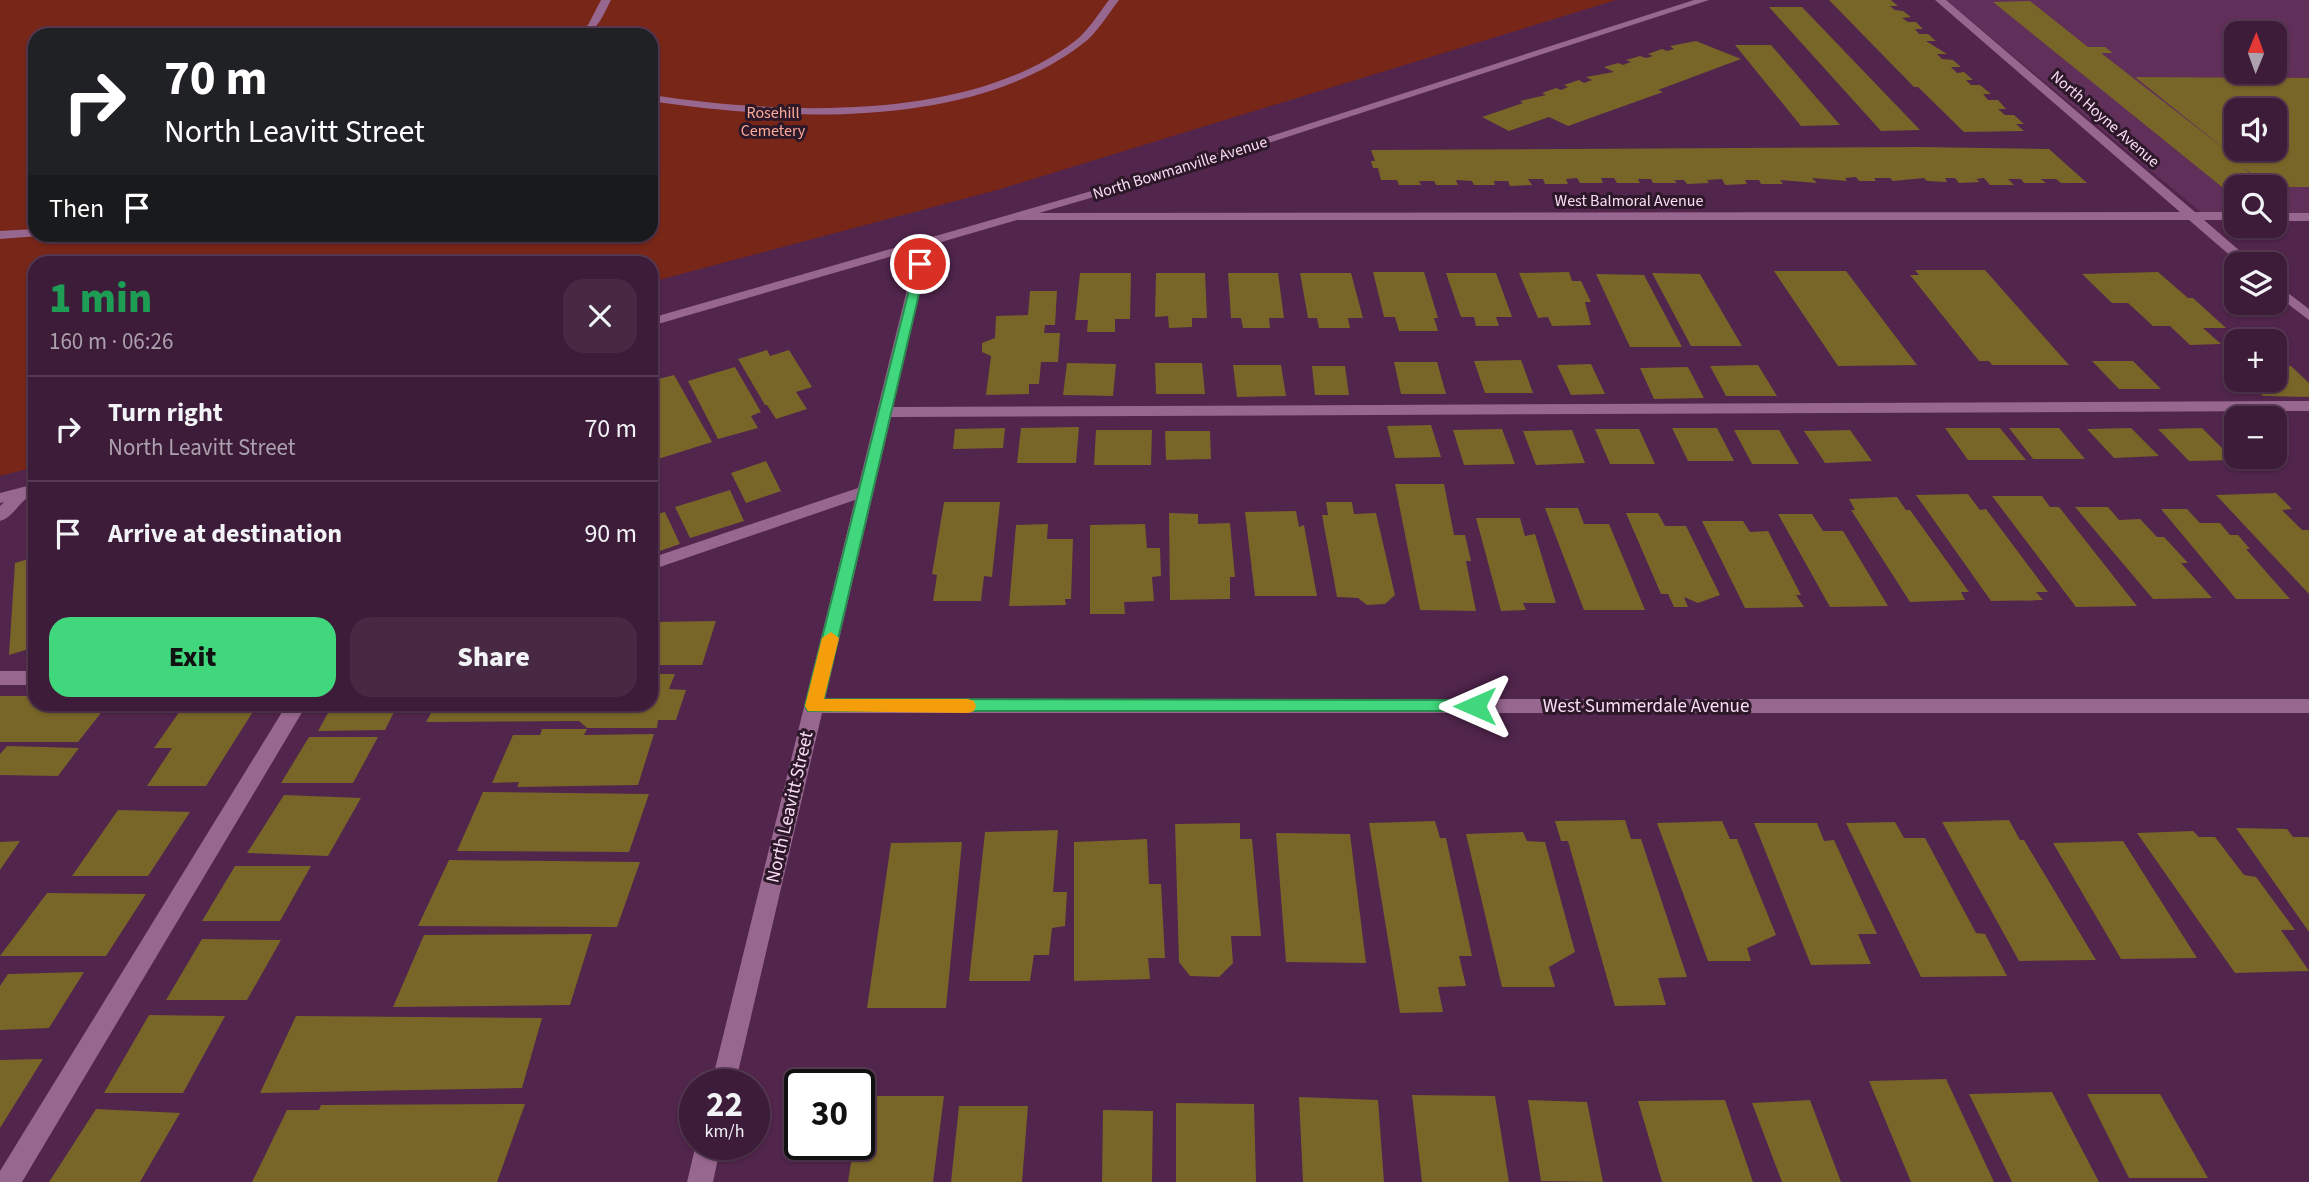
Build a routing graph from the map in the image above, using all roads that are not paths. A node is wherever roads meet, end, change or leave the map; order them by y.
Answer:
1 (607, 0) edge
2 (1114, 0) edge
3 (1704, 0) edge
4 (1940, 0) edge
5 (593, 28) edge
6 (658, 99) edge
7 (2192, 216) junction
8 (2224, 216) edge
9 (2287, 216) edge
10 (2309, 216) edge
11 (1021, 217) junction
12 (28, 233) edge
13 (0, 235) edge
14 (925, 244) junction
15 (2234, 252) edge
16 (2287, 298) edge
17 (2309, 317) edge
18 (658, 320) edge
19 (2309, 406) edge
20 (885, 412) junction
21 (28, 490) edge
22 (28, 491) edge
23 (866, 491) junction
24 (0, 498) edge
25 (0, 516) edge
26 (658, 562) edge
27 (0, 678) edge
28 (28, 678) edge
29 (814, 706) junction
30 (2309, 706) edge
31 (292, 711) edge
32 (727, 1069) edge
33 (705, 1160) edge
34 (8, 1182) edge
35 (700, 1182) edge

1 - 5 street
2 - 6 street
3 - 11 street, North Bowmanville Avenue
4 - 7 street, North Hoyne Avenue
7 - 8 street, West Balmoral Avenue
7 - 11 street, West Balmoral Avenue
7 - 15 street, North Hoyne Avenue
9 - 10 street
11 - 14 street, North Bowmanville Avenue
12 - 13 street
14 - 18 street, North Bowmanville Avenue
14 - 20 street, North Leavitt Street
16 - 17 street
19 - 20 street
20 - 23 street, North Leavitt Street
21 - 24 street
22 - 25 street
23 - 26 street
23 - 29 street, North Leavitt Street
27 - 28 street
29 - 30 street, West Summerdale Avenue
29 - 32 street, North Leavitt Street
31 - 34 street
33 - 35 street

